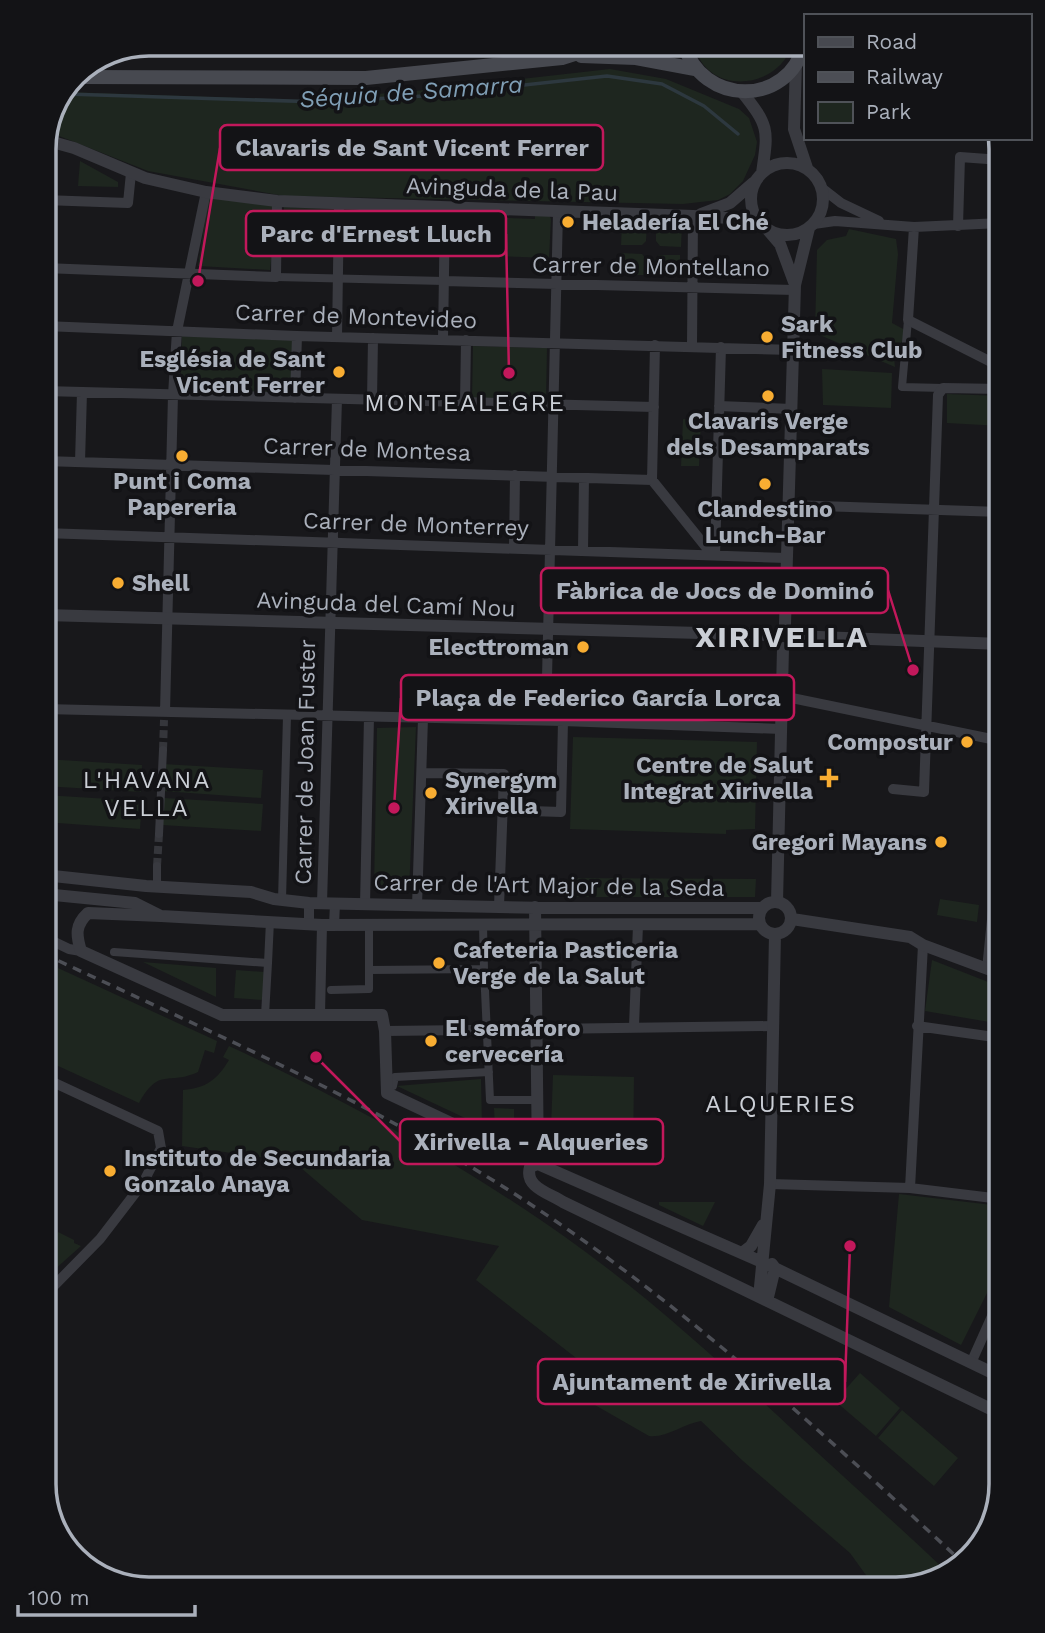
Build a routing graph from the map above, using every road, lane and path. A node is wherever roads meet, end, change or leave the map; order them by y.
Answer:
1 (564, 56) edge
2 (593, 56) edge
3 (689, 56) edge
4 (799, 56) edge
5 (796, 63) junction
6 (695, 69) junction
7 (91, 77) edge
8 (742, 92) junction
9 (56, 143) edge
10 (989, 159) edge
11 (807, 169) junction
12 (131, 173) junction
13 (759, 176) junction
14 (823, 189) junction
15 (206, 192) junction
16 (56, 201) edge
17 (277, 201) junction
18 (339, 204) junction
19 (445, 207) junction
20 (558, 212) junction
21 (693, 216) junction
22 (888, 224) junction
23 (989, 224) edge
24 (812, 226) junction
25 (958, 226) junction
26 (914, 227) junction
27 (765, 228) junction
28 (56, 268) edge
29 (189, 274) junction
30 (276, 277) junction
31 (338, 279) junction
32 (444, 281) junction
33 (556, 284) junction
34 (692, 288) junction
35 (795, 288) junction
36 (908, 320) junction
37 (56, 326) edge
38 (177, 331) junction
39 (297, 336) junction
40 (337, 337) junction
41 (373, 338) junction
42 (443, 339) junction
43 (466, 340) junction
44 (554, 342) junction
45 (655, 345) junction
46 (692, 346) junction
47 (721, 347) junction
48 (793, 350) junction
49 (989, 360) edge
50 (943, 388) junction
51 (989, 389) edge
52 (56, 391) edge
53 (82, 392) junction
54 (173, 395) junction
55 (295, 398) junction
56 (337, 399) junction
57 (372, 400) junction
58 (465, 403) junction
59 (552, 405) junction
60 (719, 406) junction
61 (654, 407) junction
62 (791, 409) junction
63 (56, 461) edge
64 (80, 462) junction
65 (172, 463) junction
66 (335, 470) junction
67 (515, 475) junction
68 (550, 476) junction
69 (584, 478) junction
70 (652, 480) junction
71 (789, 505) junction
72 (934, 510) junction
73 (989, 512) edge
74 (56, 533) edge
75 (169, 537) junction
76 (332, 542) junction
77 (514, 548) junction
78 (548, 550) junction
79 (583, 551) junction
80 (715, 555) junction
81 (787, 558) junction
82 (56, 615) edge
83 (166, 618) junction
84 (329, 623) junction
85 (785, 624) junction
86 (548, 629) junction
87 (769, 635) junction
88 (793, 636) junction
89 (930, 642) junction
90 (989, 644) edge
91 (783, 648) junction
92 (782, 696) junction
93 (56, 710) edge
94 (165, 716) junction
95 (287, 716) junction
96 (327, 716) junction
97 (369, 717) junction
98 (423, 718) junction
99 (546, 720) junction
100 (563, 721) junction
101 (927, 727) junction
102 (781, 729) junction
103 (989, 739) edge
104 (163, 750) tunnel mouth
105 (422, 773) junction
106 (893, 789) dead end
107 (502, 810) junction
108 (159, 834) tunnel mouth
109 (158, 866) tunnel mouth
110 (56, 876) edge
111 (152, 886) junction
112 (56, 895) edge
113 (101, 898) junction
114 (282, 900) junction
115 (777, 902) junction
116 (322, 903) junction
117 (365, 905) junction
118 (418, 906) junction
119 (499, 906) junction
120 (535, 907) junction
121 (762, 908) junction
122 (161, 916) junction
123 (792, 919) junction
124 (270, 921) junction
125 (760, 924) junction
126 (322, 925) junction
127 (369, 925) junction
128 (483, 925) junction
129 (535, 925) junction
130 (638, 925) junction
131 (775, 934) junction
132 (56, 943) edge
133 (923, 945) junction
134 (82, 951) junction
135 (114, 952) dead end
136 (989, 952) edge
137 (268, 963) junction
138 (484, 969) junction
139 (369, 970) junction
140 (987, 970) joint
141 (331, 990) dead end
142 (320, 1014) junction
143 (265, 1015) junction
144 (635, 1026) junction
145 (773, 1026) junction
146 (917, 1026) junction
147 (537, 1029) junction
148 (487, 1030) junction
149 (385, 1031) junction
150 (989, 1036) edge
151 (489, 1072) junction
152 (56, 1084) edge
153 (393, 1086) dead end
154 (537, 1100) junction
155 (538, 1164) junction
156 (571, 1178) junction
157 (770, 1184) junction
158 (910, 1188) junction
159 (989, 1198) edge
160 (563, 1202) junction
161 (768, 1208) junction
162 (742, 1253) junction
163 (762, 1262) junction
164 (775, 1268) junction
165 (56, 1284) edge
166 (763, 1299) junction
167 (989, 1330) edge
168 (971, 1363) junction
169 (989, 1371) edge
170 (989, 1408) edge

1 - 7 main road
2 - 6 main road
3 - 6 main road
4 - 5 main road
5 - 8 main road
5 - 11 street
6 - 8 main road
8 - 13 street
9 - 12 street, Avinguda de la Pau
10 - 25 street
11 - 13 street
11 - 14 street
12 - 15 street, Avinguda de la Pau
12 - 16 street
13 - 21 street, Avinguda de la Pau
13 - 27 street
14 - 22 street
14 - 24 street
15 - 17 street, Avinguda de la Pau
15 - 29 street
17 - 18 street, Avinguda de la Pau
17 - 30 street
18 - 19 street, Avinguda de la Pau
18 - 31 street
19 - 20 street, Avinguda de la Pau
19 - 32 street
20 - 21 street, Avinguda de la Pau
20 - 33 street
21 - 27 street, Avinguda de la Pau
21 - 34 street
22 - 24 street
22 - 26 street
23 - 25 street
24 - 27 street
24 - 35 street
25 - 26 street
26 - 36 street
27 - 35 street
28 - 29 street, Carrer de Montellano
29 - 30 street, Carrer de Montellano
29 - 38 street
30 - 31 street, Carrer de Montellano
31 - 32 street, Carrer de Montellano
31 - 40 street
32 - 33 street, Carrer de Montellano
32 - 42 street
33 - 34 street, Carrer de Montellano
33 - 44 street
34 - 35 street, Carrer de Montellano
34 - 46 street
35 - 48 street
36 - 49 street
36 - 50 street
37 - 38 street, Carrer de Montevideo
38 - 39 street, Carrer de Montevideo
38 - 54 street
39 - 40 street, Carrer de Montevideo
39 - 55 street
40 - 41 street, Carrer de Montevideo
41 - 42 street, Carrer de Montevideo
41 - 57 street
42 - 43 street, Carrer de Montevideo
43 - 44 street, Carrer de Montevideo
43 - 58 street
44 - 45 street, Carrer de Montevideo
44 - 59 street
45 - 46 street, Carrer de Montevideo
45 - 61 street
46 - 47 street, Carrer de Montevideo
47 - 48 street, Carrer de Montevideo
47 - 60 street
48 - 62 street
50 - 51 street
50 - 72 street
52 - 53 street
53 - 54 street
53 - 64 street
54 - 55 street
54 - 65 street
55 - 56 street
56 - 57 street
56 - 66 street, Carrer de Joan Fuster
57 - 58 street
58 - 59 street
59 - 61 street
59 - 68 street
60 - 62 street
60 - 80 street
61 - 70 street
62 - 71 street
63 - 64 street, Carrer de Montesa
64 - 65 street, Carrer de Montesa
65 - 66 street, Carrer de Montesa
65 - 75 street
66 - 67 street, Carrer de Montesa
66 - 76 street, Carrer de Joan Fuster
67 - 68 street, Carrer de Montesa
67 - 77 street
68 - 69 street, Carrer de Montesa
68 - 78 street
69 - 70 street, Carrer de Montesa
69 - 79 street
70 - 80 street
71 - 72 street
71 - 81 street
72 - 73 street
72 - 89 street
74 - 75 street, Carrer de Monterrey
75 - 76 street, Carrer de Monterrey
75 - 83 street
76 - 77 street, Carrer de Monterrey
76 - 84 street, Carrer de Joan Fuster
77 - 78 street, Carrer de Monterrey
78 - 79 street, Carrer de Monterrey
78 - 86 street
79 - 80 street, Carrer de Monterrey
80 - 81 street, Carrer de Monterrey
81 - 85 street
82 - 83 street, Avinguda del Camí Nou
83 - 84 street, Avinguda del Camí Nou
83 - 94 street
84 - 86 street, Avinguda del Camí Nou
84 - 96 street, Carrer de Joan Fuster
85 - 87 street
85 - 88 street
86 - 87 street, Avinguda del Camí Nou
86 - 99 street
87 - 91 street
88 - 89 street
88 - 91 street
89 - 90 street
89 - 101 street
91 - 92 street
92 - 101 street
92 - 102 street
93 - 94 street
94 - 95 street
95 - 96 street
95 - 114 street
96 - 97 street
96 - 116 street, Carrer de Joan Fuster
97 - 98 street
97 - 117 street
98 - 99 street
98 - 105 street
99 - 100 street
100 - 102 street
100 - 107 street
101 - 103 street
101 - 106 street
102 - 115 street
104 - 108 street
105 - 107 street
105 - 118 street
107 - 119 street
109 - 111 street
110 - 111 street, Carrer de l'Art Major de la Seda
111 - 113 street, Carrer de l'Art Major de la Seda
111 - 114 street, Carrer de l'Art Major de la Seda
112 - 113 street, Carrer de l'Art Major de la Seda
113 - 122 street, Carrer de l'Art Major de la Seda
114 - 116 street, Carrer de l'Art Major de la Seda
115 - 121 street
115 - 123 street
116 - 117 street, Carrer de l'Art Major de la Seda
116 - 126 street
116 - 126 street
117 - 118 street, Carrer de l'Art Major de la Seda
118 - 119 street, Carrer de l'Art Major de la Seda
119 - 120 street, Carrer de l'Art Major de la Seda
120 - 121 street, Carrer de l'Art Major de la Seda
120 - 129 street
121 - 125 street
122 - 124 street, Carrer de l'Art Major de la Seda
122 - 134 street, Carrer de l'Art Major de la Seda
123 - 131 street
123 - 133 street
124 - 126 street, Carrer de l'Art Major de la Seda
124 - 137 street
125 - 130 street, Carrer de l'Art Major de la Seda
125 - 131 street
126 - 127 street, Carrer de l'Art Major de la Seda
126 - 142 street
127 - 128 street, Carrer de l'Art Major de la Seda
127 - 139 street
128 - 129 street, Carrer de l'Art Major de la Seda
128 - 138 street
129 - 130 street, Carrer de l'Art Major de la Seda
129 - 147 street
130 - 144 street
131 - 145 street
132 - 134 street
133 - 140 street
133 - 146 street
134 - 143 street
135 - 137 street
136 - 140 street
137 - 143 street
138 - 139 street
138 - 148 street
139 - 141 street
142 - 143 street
142 - 149 street
144 - 145 street
144 - 147 street
145 - 157 street
146 - 150 street
146 - 158 street
147 - 148 street
147 - 154 street
148 - 149 street
148 - 151 street
149 - 155 street
151 - 153 street
151 - 154 street
152 - 165 street
154 - 155 street
155 - 156 street
155 - 160 street
156 - 160 street
156 - 162 street
157 - 158 street
157 - 161 street
158 - 159 street
160 - 166 street
161 - 162 street
161 - 163 street
161 - 164 street
162 - 163 street
163 - 164 street
163 - 166 street
164 - 166 street
164 - 168 street
166 - 170 street
167 - 168 street
168 - 169 street

